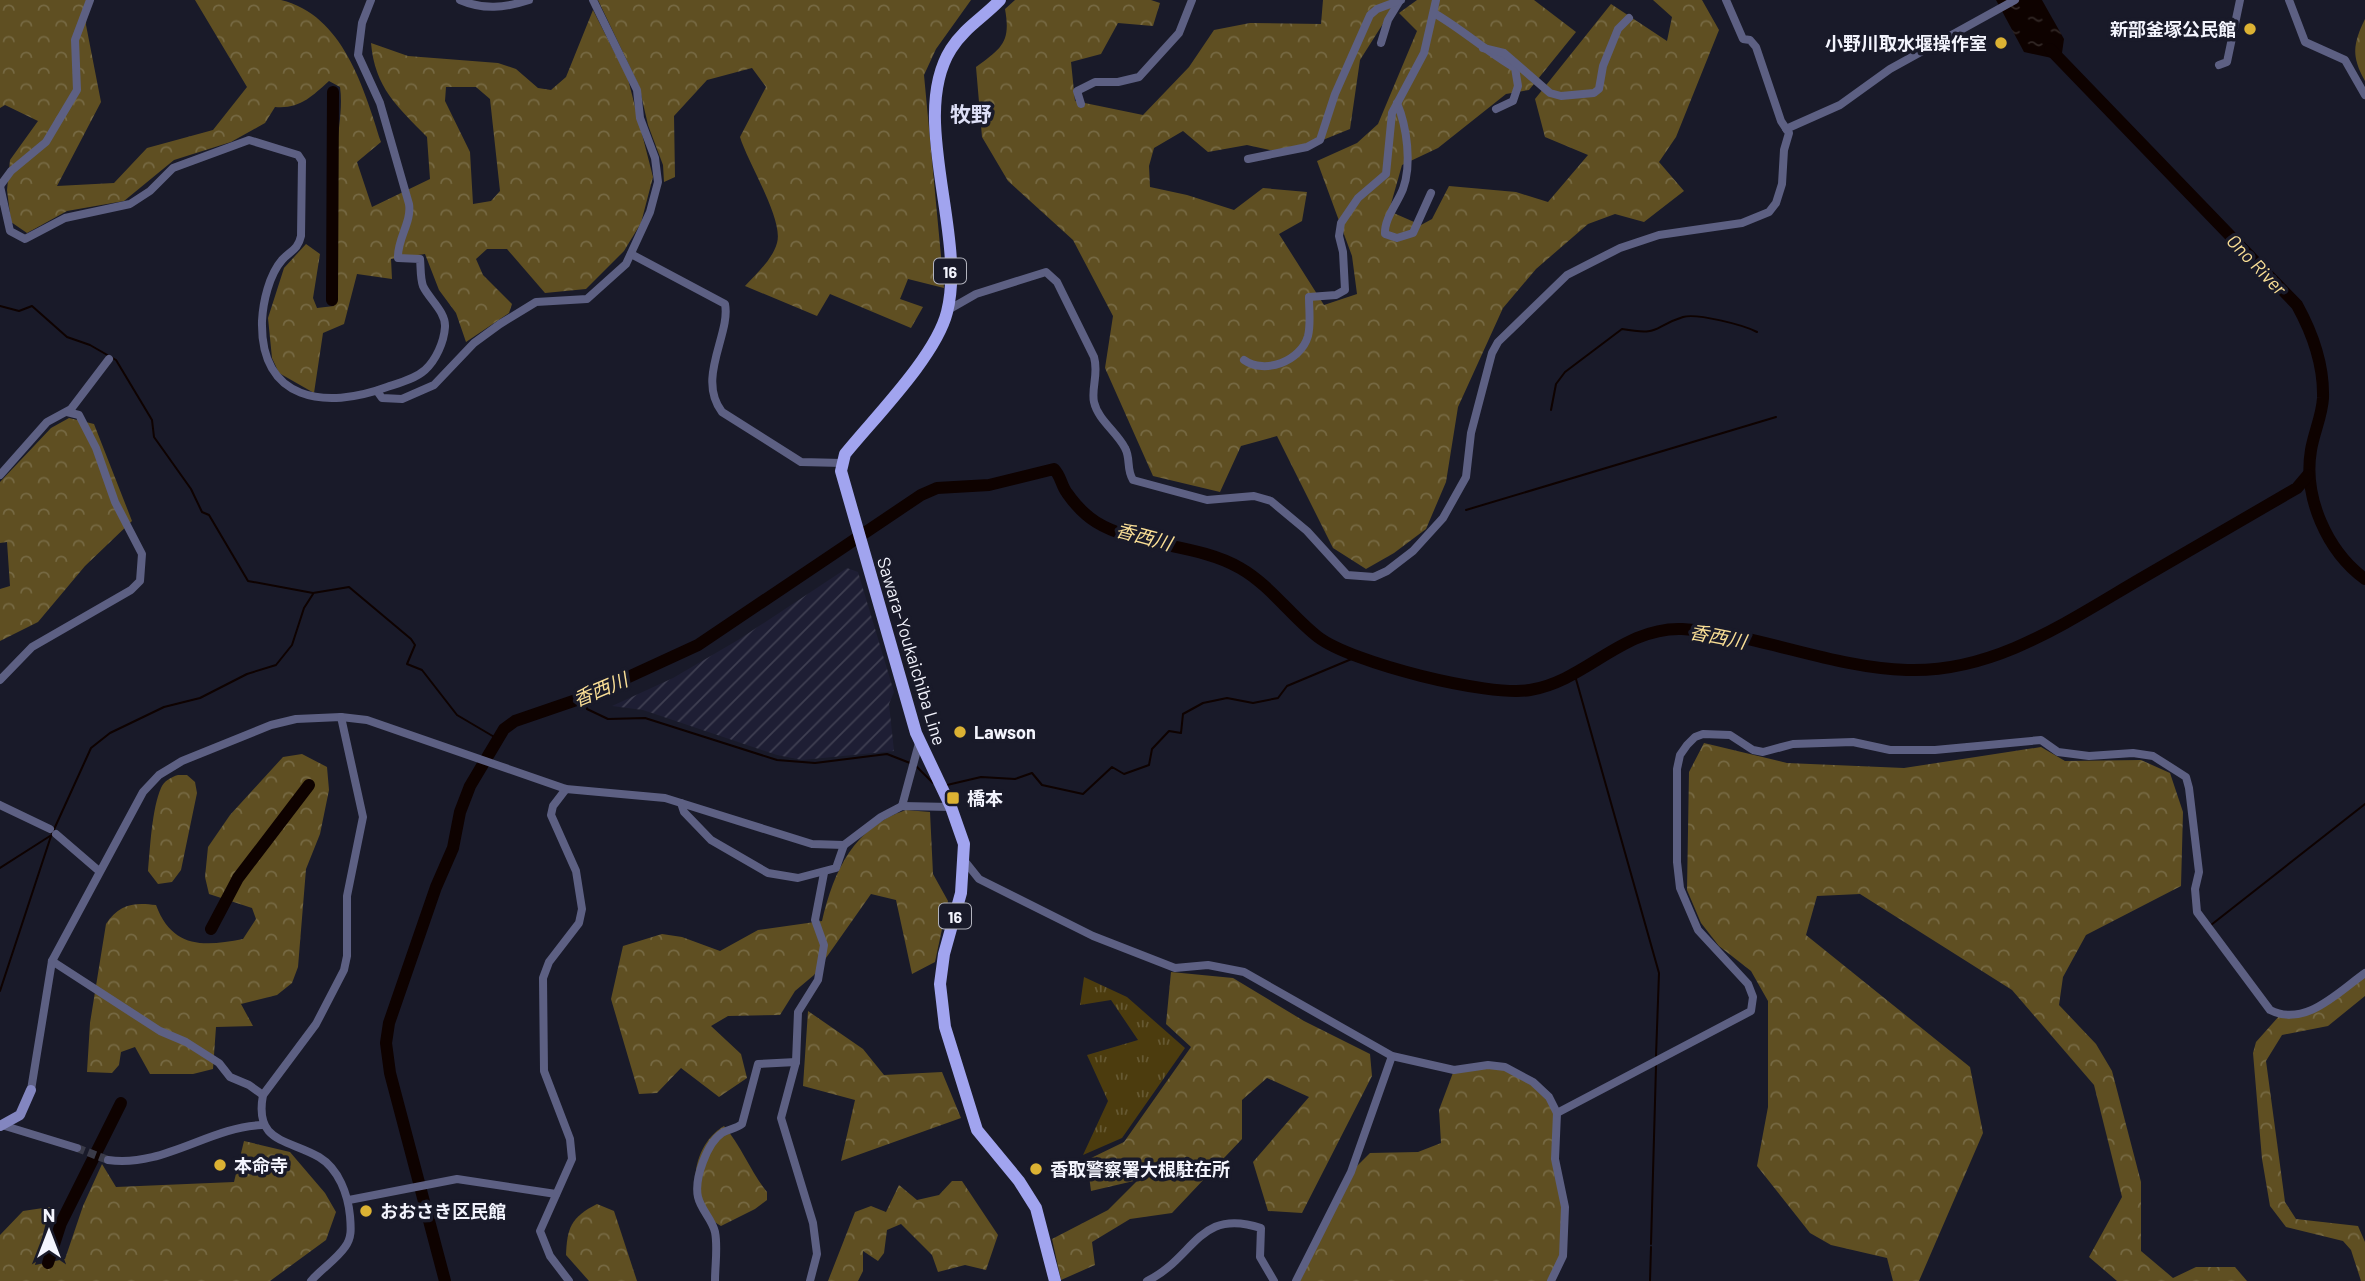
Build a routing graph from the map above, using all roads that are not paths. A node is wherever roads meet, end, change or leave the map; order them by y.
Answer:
1 (90, 0) edge
2 (371, 0) edge
3 (460, 0) edge
4 (529, 0) edge
5 (593, 0) edge
6 (1000, 0) edge
7 (1192, 0) edge
8 (1401, 0) edge
9 (1436, 0) edge
10 (1726, 0) edge
11 (2015, 0) edge
12 (2240, 0) edge
13 (2289, 0) edge
14 (1434, 13) junction
15 (1629, 18) dead end
16 (1381, 43) dead end
17 (1483, 48) junction
18 (2219, 65) dead end
19 (2365, 95) edge
20 (1397, 103) junction
21 (1081, 104) dead end
22 (1496, 109) dead end
23 (1786, 129) junction
24 (1248, 159) dead end
25 (0, 186) edge
26 (1431, 193) dead end
27 (631, 254) junction
28 (948, 310) junction
29 (109, 359) dead end
30 (1244, 360) dead end
31 (377, 391) junction
32 (67, 412) junction
33 (842, 463) junction
34 (0, 475) edge
35 (0, 680) edge
36 (341, 717) junction
37 (919, 743) junction
38 (566, 789) junction
39 (681, 803) junction
40 (0, 805) edge
41 (902, 806) junction
42 (951, 807) junction
43 (844, 845) junction
44 (964, 859) junction
45 (99, 871) junction
46 (824, 873) junction
47 (52, 961) junction
48 (2365, 973) edge
49 (1392, 1056) junction
50 (796, 1062) junction
51 (32, 1090) joint
52 (262, 1095) junction
53 (1557, 1113) junction
54 (262, 1125) junction
55 (3, 1126) edge
56 (77, 1148) tunnel mouth
57 (108, 1160) tunnel mouth
58 (556, 1194) junction
59 (349, 1200) junction
60 (1054, 1280) edge
61 (311, 1281) edge
62 (569, 1281) edge
63 (715, 1281) edge
64 (810, 1281) edge
65 (1147, 1281) edge
66 (1274, 1281) edge
67 (1296, 1281) edge
68 (1551, 1281) edge

1 - 25 street
2 - 31 street
3 - 4 street
5 - 27 street
6 - 28 main road, 16
7 - 21 street
8 - 16 street
8 - 24 street
9 - 14 street
10 - 23 street
11 - 23 street
12 - 18 street
13 - 19 street
14 - 17 street
14 - 20 street
15 - 17 street
17 - 22 street
20 - 26 street
20 - 30 street
23 - 28 street
25 - 31 street
27 - 31 street
27 - 33 street
28 - 33 main road, 16
29 - 32 street
32 - 34 street
32 - 35 street
33 - 37 main road, Sawara-Youkaichiba Line / 16
36 - 38 street
36 - 45 street
36 - 52 street
37 - 41 street
37 - 42 main road, Sawara-Youkaichiba Line / 16
38 - 39 street
38 - 58 street
39 - 43 street
39 - 46 street
40 - 45 street
41 - 42 street
41 - 43 street
42 - 44 main road, Sawara-Youkaichiba Line / 16
43 - 46 street
44 - 49 street
44 - 60 main road, Sawara-Youkaichiba Line / 16
45 - 47 street
46 - 50 street
47 - 51 street
47 - 52 street
48 - 53 street
49 - 53 street
49 - 67 street
50 - 63 street
50 - 64 street
51 - 55 street
52 - 54 street
53 - 68 street
54 - 57 street
54 - 59 street
55 - 56 street
58 - 59 street
58 - 62 street
59 - 61 street
65 - 66 street

